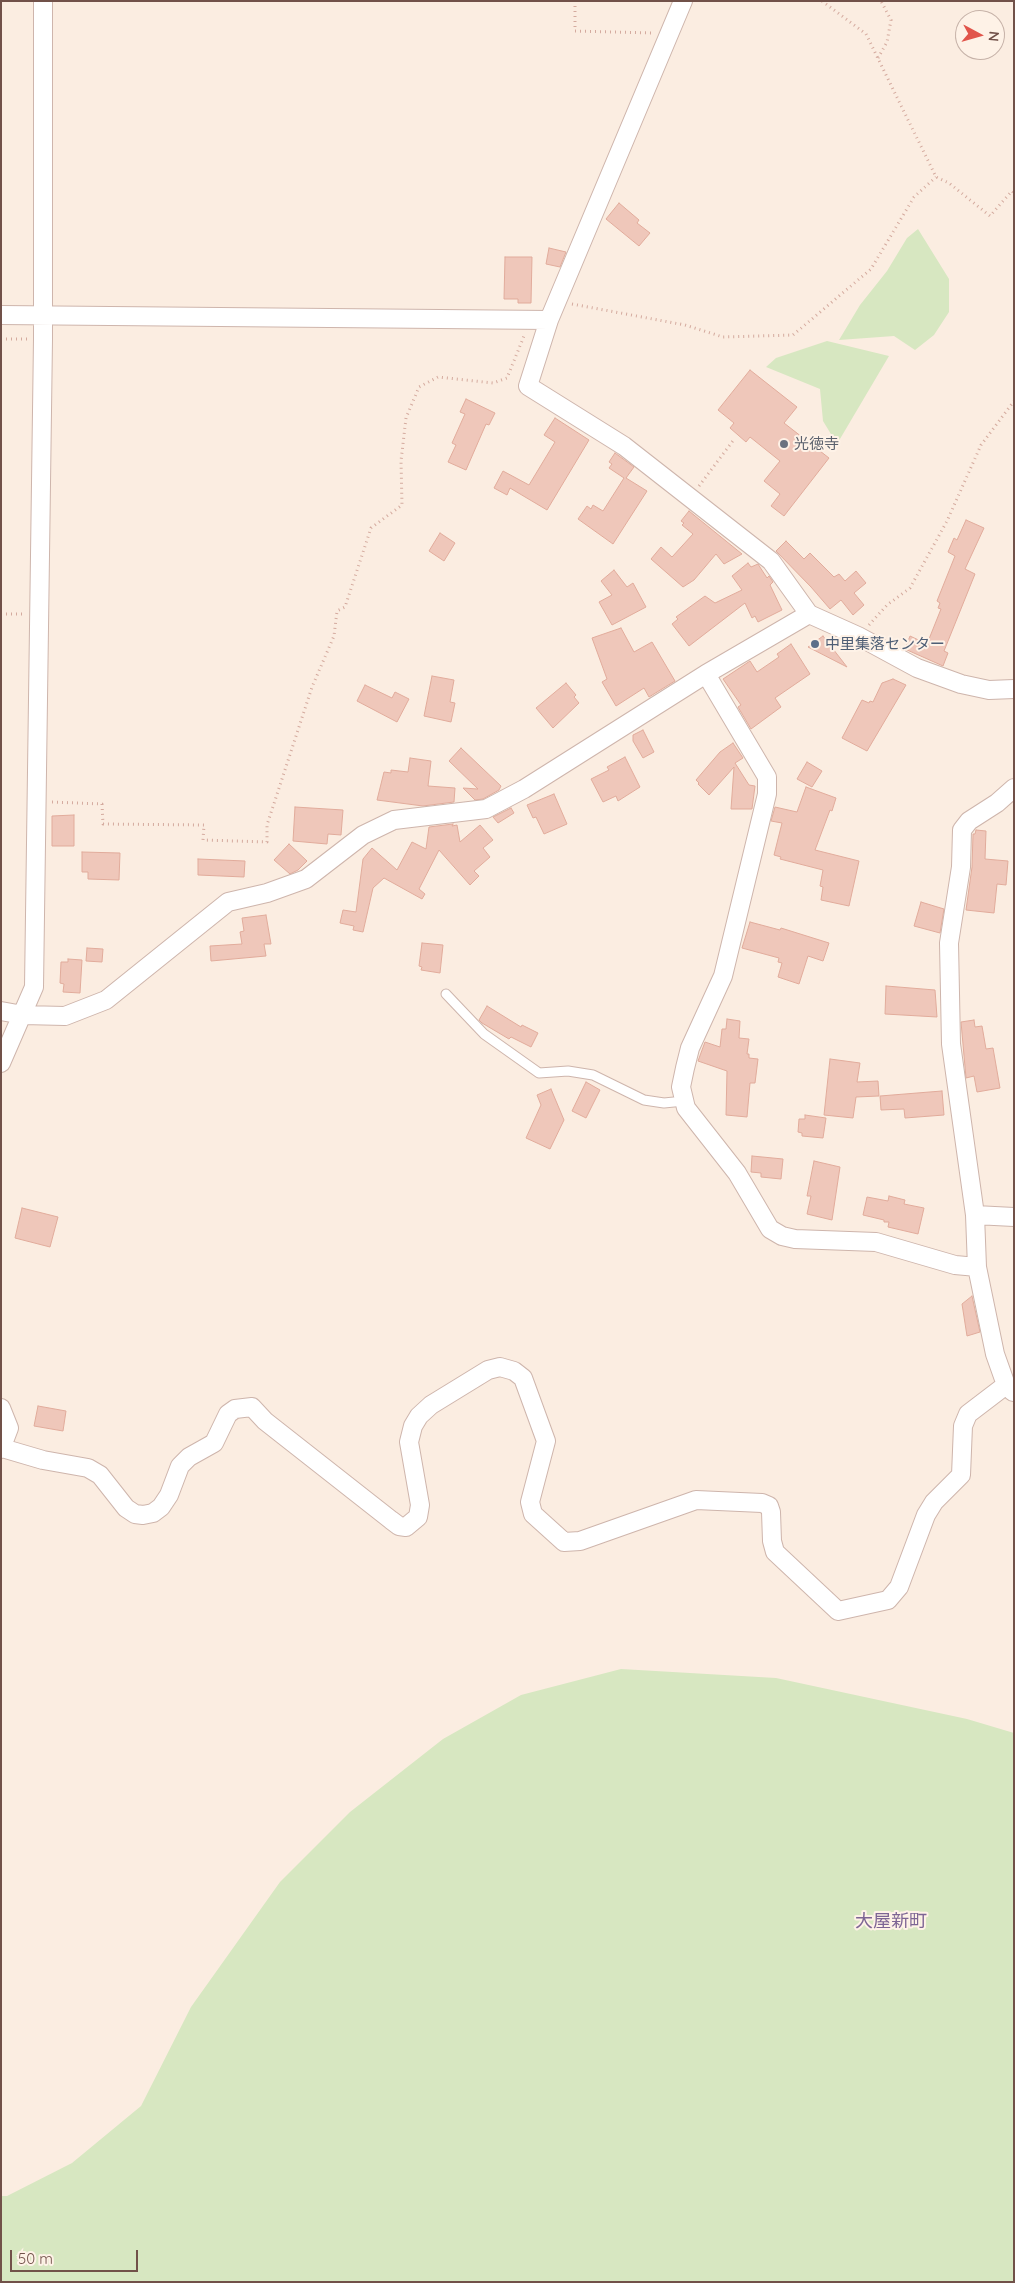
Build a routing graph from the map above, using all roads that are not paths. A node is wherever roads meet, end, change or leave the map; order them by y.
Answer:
1 (43, 1) edge
2 (683, 1) edge
3 (1, 315) edge
4 (43, 315) junction
5 (549, 320) junction
6 (808, 614) junction
7 (706, 674) junction
8 (1014, 689) edge
9 (1014, 788) edge
10 (446, 994) dead end
11 (1, 1011) edge
12 (23, 1015) junction
13 (1, 1063) edge
14 (684, 1100) junction
15 (975, 1214) junction
16 (1014, 1217) edge
17 (977, 1267) junction
18 (1010, 1388) edge
19 (1, 1408) edge
20 (2, 1448) edge

1 - 4 street
2 - 5 street
3 - 4 street
4 - 5 street
4 - 12 street
5 - 6 street
6 - 7 street
6 - 8 street
7 - 12 street
7 - 14 street
9 - 15 street
10 - 14 lane
11 - 12 street
12 - 13 street
14 - 17 street
15 - 16 street
15 - 17 street
17 - 18 street
18 - 20 street
19 - 20 street

